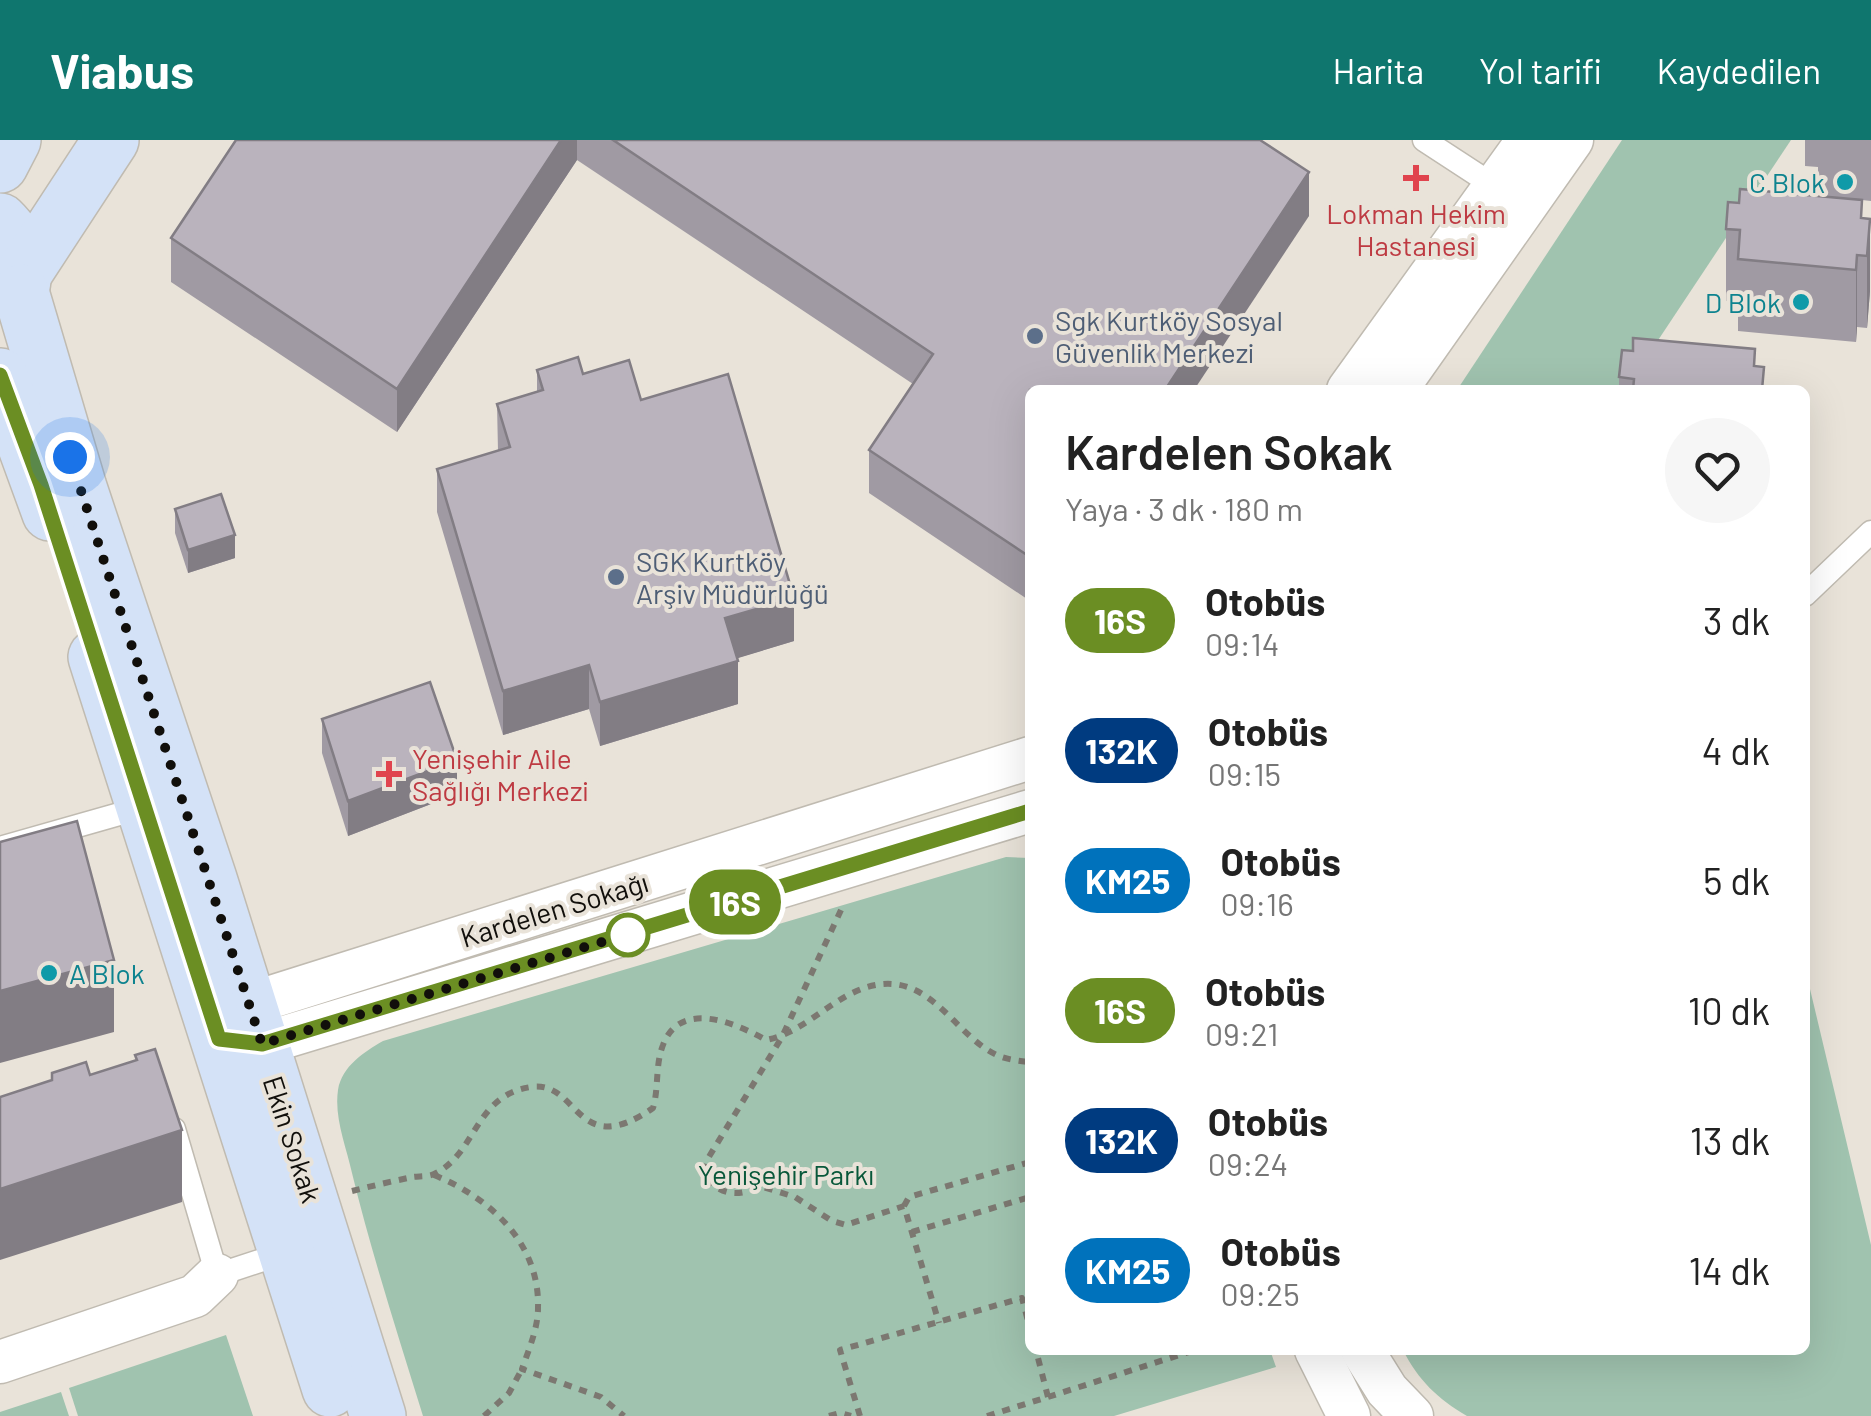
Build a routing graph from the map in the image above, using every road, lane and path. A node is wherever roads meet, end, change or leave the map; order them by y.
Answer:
1 (12, 140) edge
2 (111, 140) edge
3 (1528, 140) edge
4 (1572, 140) edge
5 (1429, 141) edge
6 (0, 165) edge
7 (1496, 186) junction
8 (0, 221) edge
9 (15, 295) edge
10 (0, 376) edge
11 (1352, 385) edge
12 (1400, 385) edge
13 (1871, 532) edge
14 (1810, 589) edge
15 (1025, 760) edge
16 (144, 807) junction
17 (1025, 813) edge
18 (0, 848) edge
19 (862, 864) junction
20 (243, 1029) junction
21 (782, 1037) junction
22 (1025, 1061) edge
23 (167, 1108) edge
24 (1025, 1163) edge
25 (434, 1175) junction
26 (1025, 1198) edge
27 (312, 1200) junction
28 (904, 1206) junction
29 (912, 1232) junction
30 (287, 1252) junction
31 (217, 1275) junction
32 (1025, 1297) edge
33 (939, 1323) junction
34 (1037, 1355) edge
35 (1179, 1355) edge
36 (1318, 1355) edge
37 (1365, 1355) edge
38 (0, 1362) edge
39 (522, 1368) junction
40 (1048, 1396) junction
41 (338, 1416) edge
42 (378, 1416) edge
43 (484, 1416) edge
44 (624, 1416) edge
45 (829, 1416) edge
46 (850, 1416) edge
47 (860, 1416) edge
48 (987, 1416) edge
49 (1349, 1416) edge
50 (1412, 1416) edge

1 - 6 main road
2 - 9 main road
3 - 7 street
4 - 12 street
5 - 7 lane
7 - 11 street
8 - 9 main road, Ekin Sokak
9 - 20 main road, Ekin Sokak
10 - 16 main road, Ekin Sokak
13 - 14 lane
15 - 20 street, Kardelen Sokağı
16 - 18 lane
16 - 20 main road, Ekin Sokak
17 - 19 street
19 - 20 street
19 - 21 path
20 - 27 main road, Ekin Sokak
20 - 30 main road, Ekin Sokak
21 - 22 path
21 - 25 path
21 - 28 path
23 - 31 lane
24 - 28 path
25 - 27 path
25 - 39 path
26 - 29 path
27 - 42 main road, Ekin Sokak
28 - 29 path
29 - 33 path
30 - 31 lane
30 - 41 main road, Ekin Sokak
31 - 38 street
32 - 33 path
33 - 47 path
34 - 40 path
35 - 40 path
36 - 49 street
37 - 50 street
39 - 43 path
39 - 44 path
40 - 48 path
45 - 46 path

